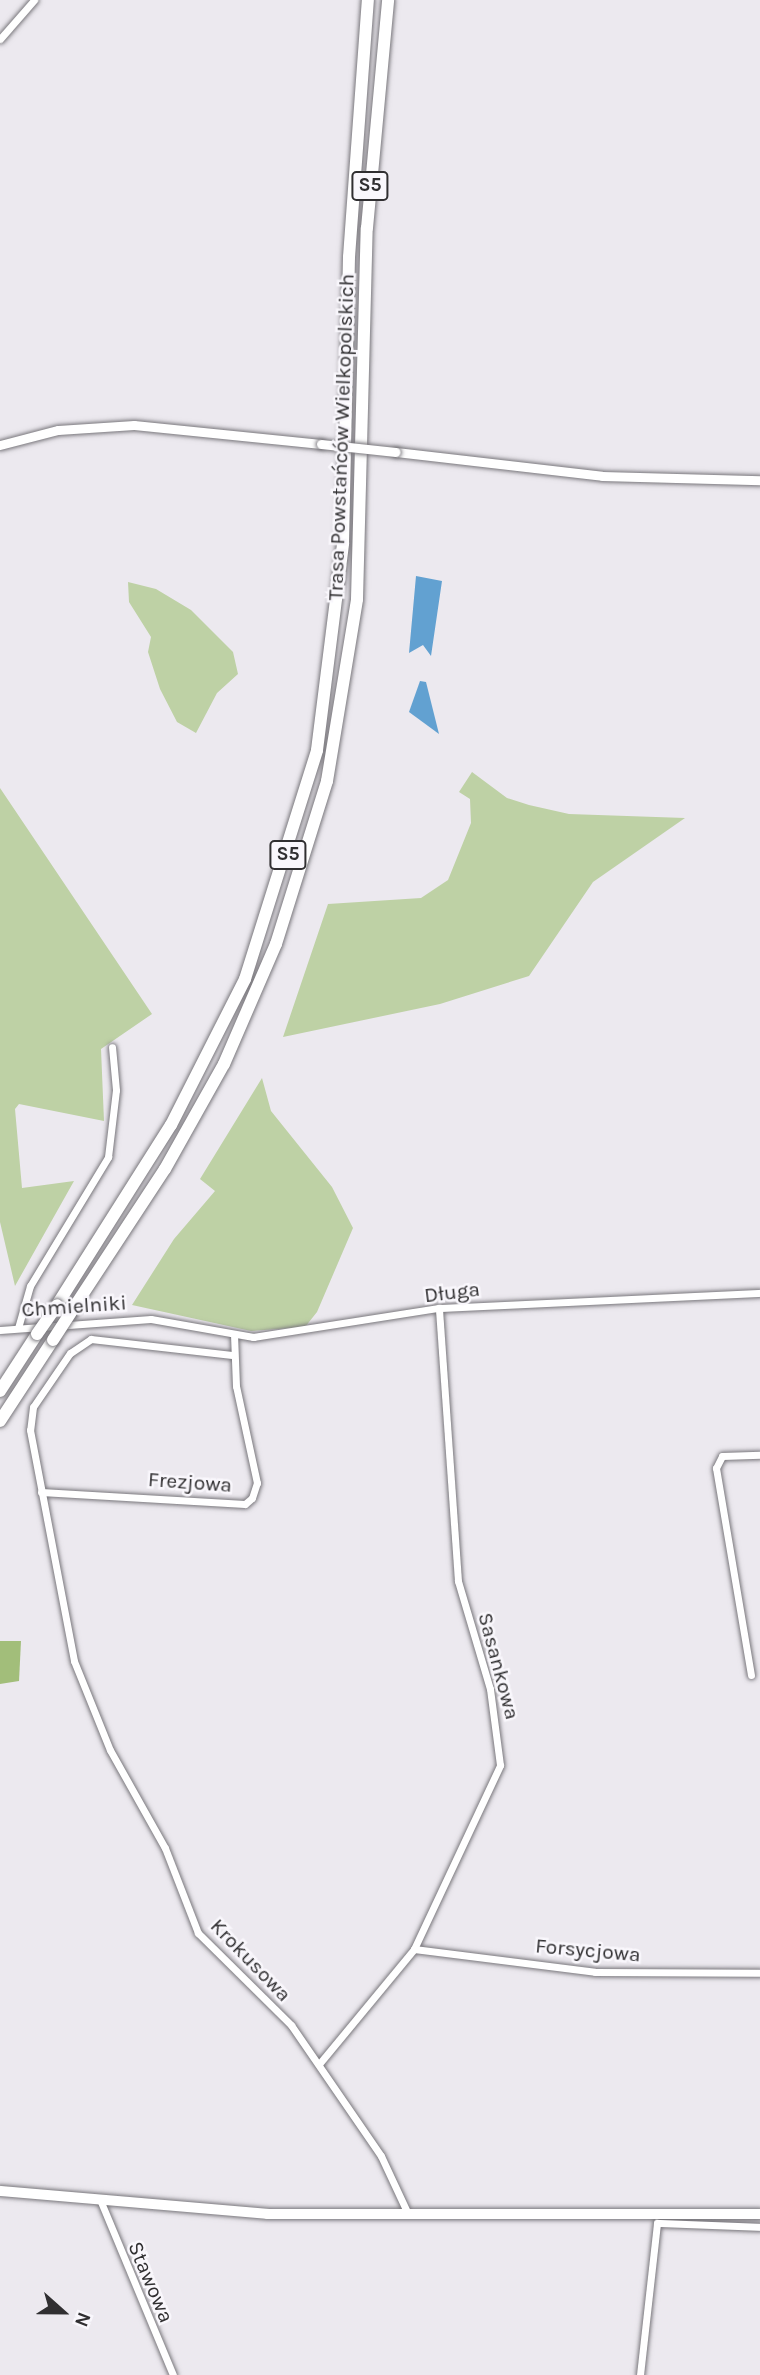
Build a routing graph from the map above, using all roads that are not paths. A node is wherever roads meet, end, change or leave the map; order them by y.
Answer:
1 (34, 0) edge
2 (368, 0) edge
3 (388, 0) edge
4 (0, 39) edge
5 (0, 445) edge
6 (760, 480) edge
7 (112, 1047) dead end
8 (760, 1293) edge
9 (439, 1308) junction
10 (151, 1319) joint
11 (18, 1328) junction
12 (0, 1329) edge
13 (234, 1335) junction
14 (232, 1355) junction
15 (0, 1391) edge
16 (0, 1421) edge
17 (760, 1455) edge
18 (41, 1492) junction
19 (751, 1675) dead end
20 (414, 1949) junction
21 (760, 1973) edge
22 (319, 2064) junction
23 (0, 2191) edge
24 (101, 2202) junction
25 (408, 2214) junction
26 (760, 2214) edge
27 (760, 2227) edge
28 (173, 2375) edge
29 (640, 2375) edge

1 - 4 street
2 - 15 highway, Trasa Powstańców Wielkopolskich / S5, bridge
3 - 16 highway, Trasa Powstańców Wielkopolskich / S5, bridge
5 - 6 street, bridge
7 - 11 street
8 - 9 street, Długa
9 - 13 street, Długa
9 - 20 street, Sasankowa
10 - 11 street, Chmielniki
10 - 13 street, Długa
11 - 12 street, Chmielniki
13 - 14 street, Frezjowa
14 - 18 street, Krokusowa
14 - 18 street, Frezjowa
17 - 19 street
18 - 22 street, Krokusowa
20 - 21 street, Forsycjowa
20 - 22 street, Sasankowa
22 - 25 street, Krokusowa
23 - 24 main road
24 - 25 main road
24 - 28 street, Stawowa
25 - 26 main road
27 - 29 street

